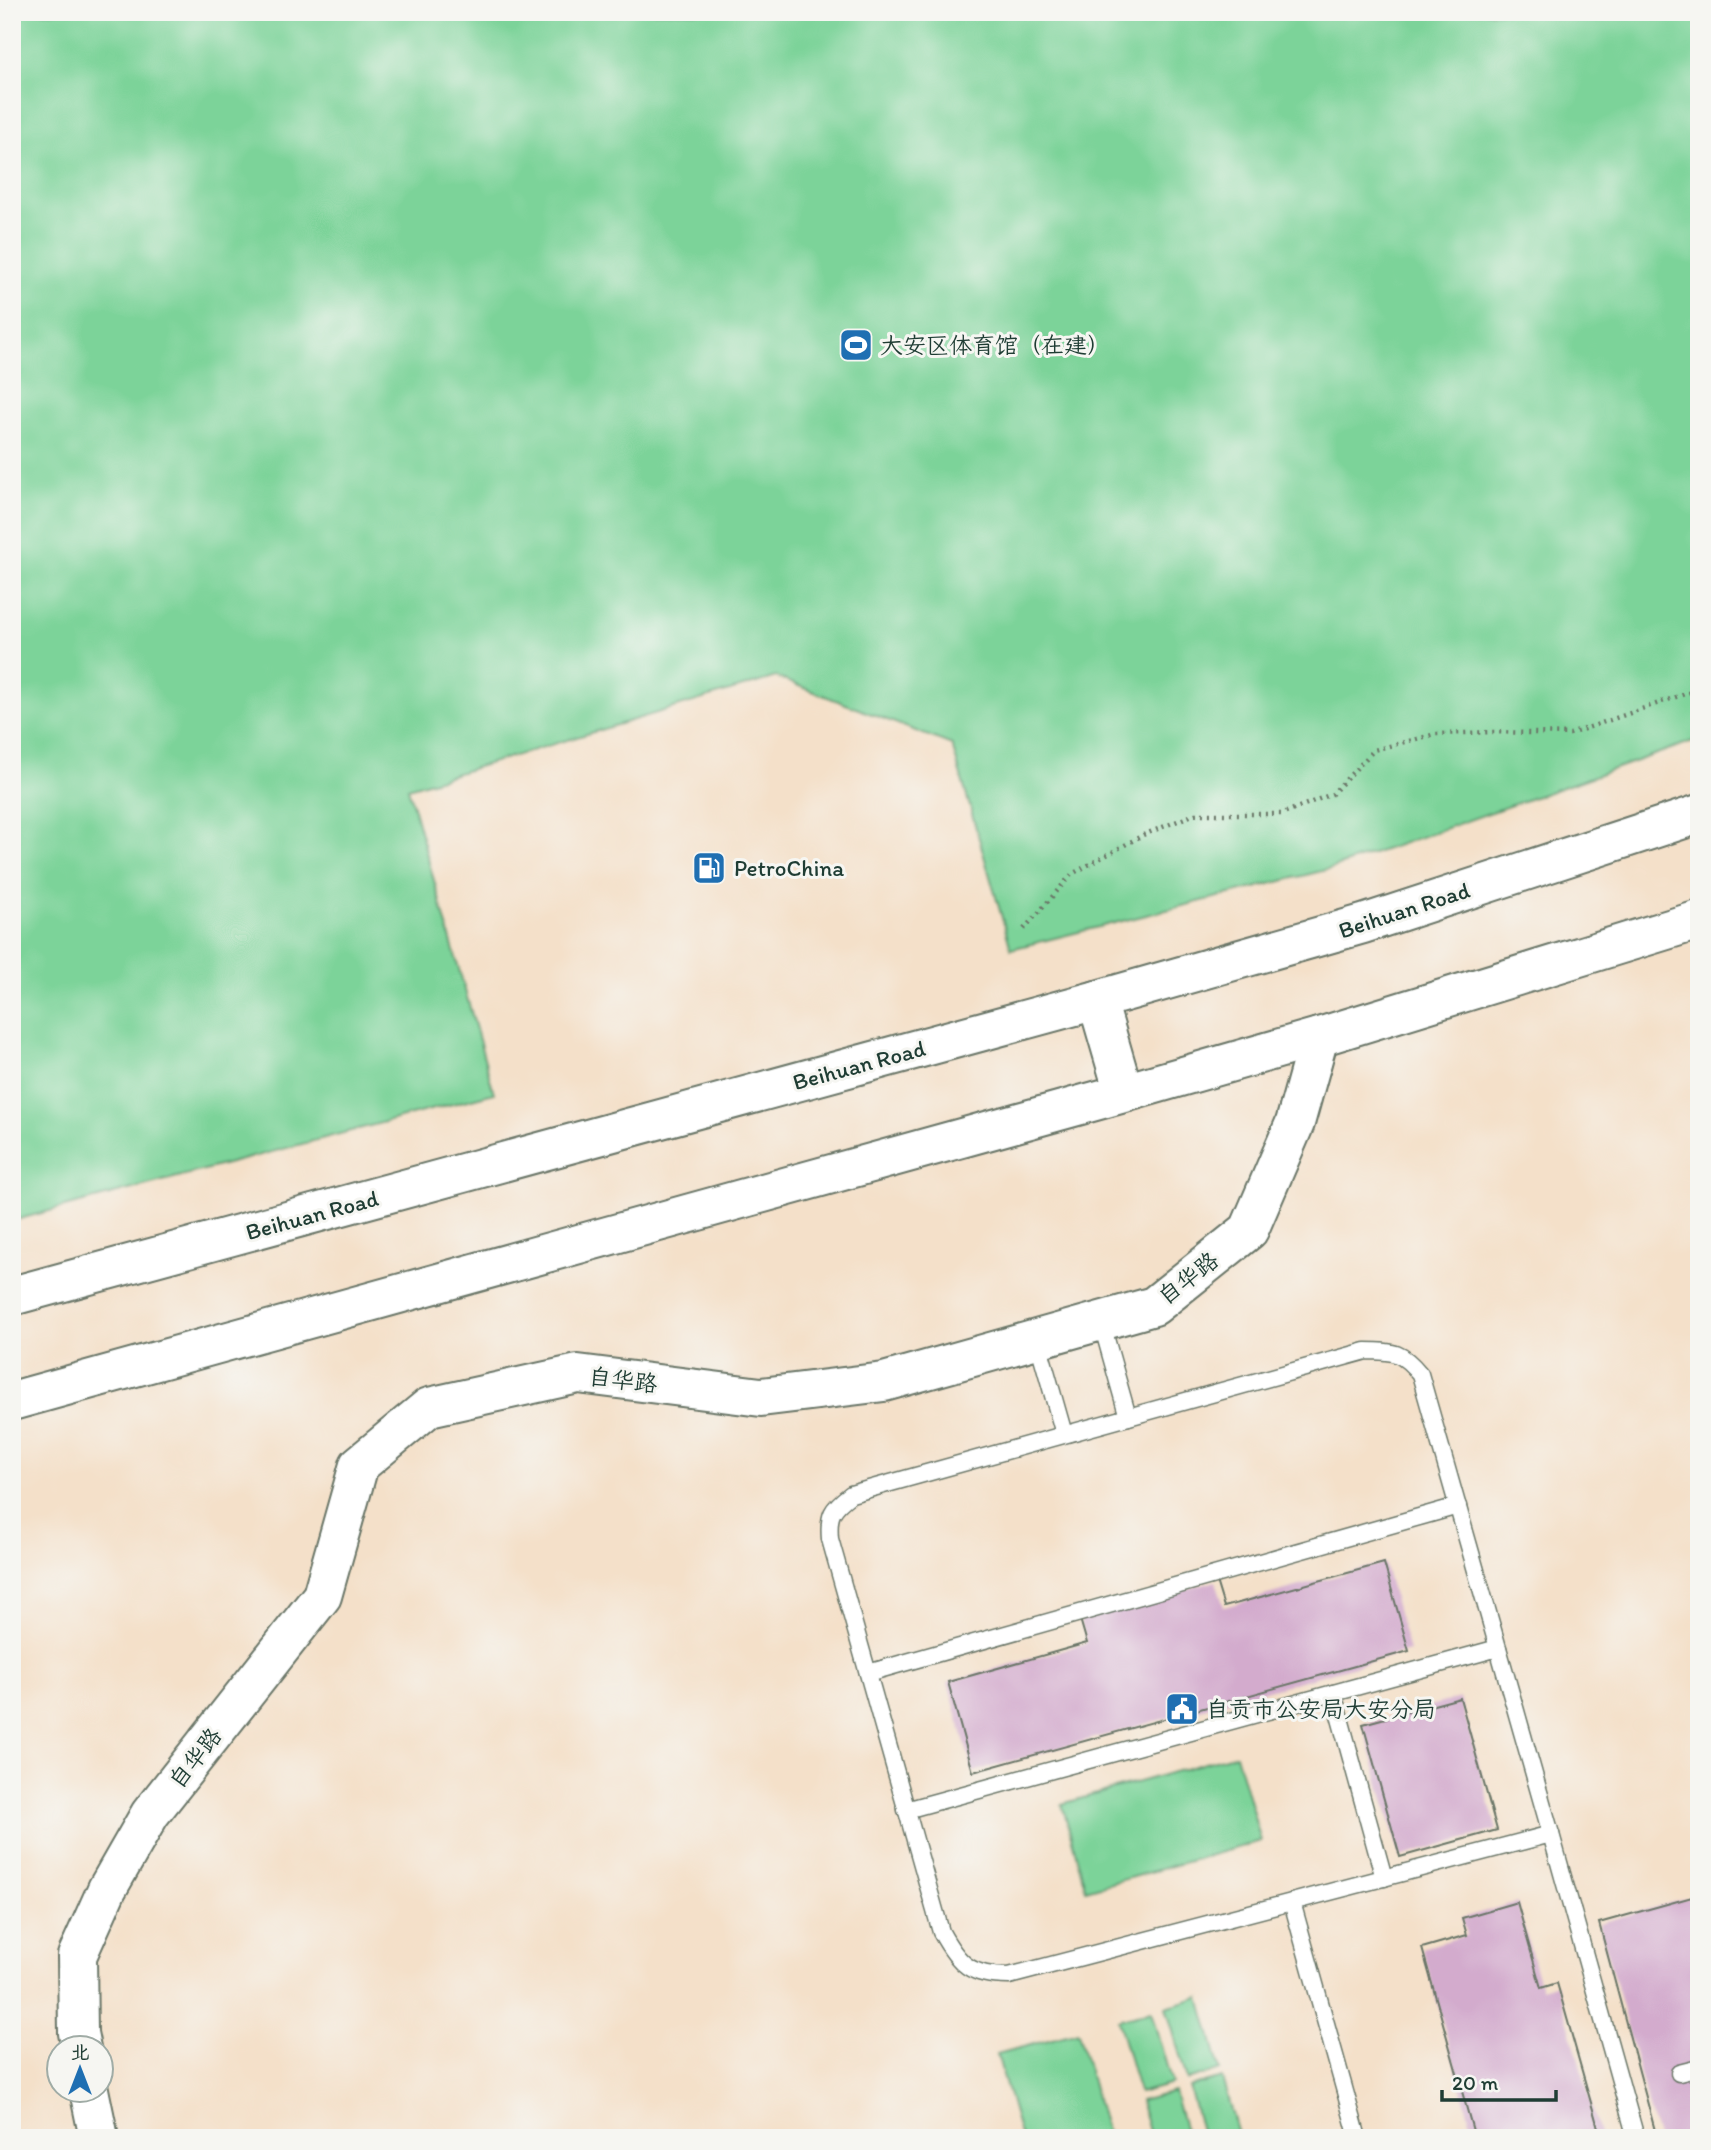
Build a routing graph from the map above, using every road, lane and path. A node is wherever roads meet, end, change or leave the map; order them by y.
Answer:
1 (1699, 690) edge
2 (1699, 814) edge
3 (1699, 920) edge
4 (1024, 929) dead end
5 (1097, 1000) junction
6 (1319, 1037) junction
7 (1124, 1093) junction
8 (12, 1296) edge
9 (1101, 1321) junction
10 (1037, 1339) junction
11 (12, 1401) edge
12 (1128, 1417) junction
13 (1064, 1434) junction
14 (1458, 1506) junction
15 (1498, 1648) junction
16 (868, 1673) junction
17 (1333, 1693) junction
18 (906, 1810) junction
19 (1551, 1834) junction
20 (1384, 1878) junction
21 (1292, 1902) junction
22 (78, 2035) edge
23 (1699, 2068) edge
24 (1679, 2073) dead end
25 (92, 2104) edge
26 (99, 2138) edge
27 (1358, 2138) edge
28 (1636, 2138) edge

1 - 4 path
2 - 5 main road, Beihuan Road
3 - 6 main road
5 - 7 main road
5 - 8 main road, Beihuan Road
6 - 7 main road
6 - 9 main road, 自华路
7 - 11 main road
9 - 10 main road, 自华路
9 - 12 lane
10 - 13 lane
10 - 22 main road, 自华路
12 - 13 lane
12 - 14 lane
13 - 16 lane
14 - 15 lane
14 - 16 lane
15 - 17 lane
15 - 19 lane
16 - 18 lane
17 - 18 lane
17 - 20 lane
18 - 21 lane
19 - 20 lane
19 - 28 lane
20 - 21 lane
21 - 27 lane
23 - 24 lane
25 - 26 main road

